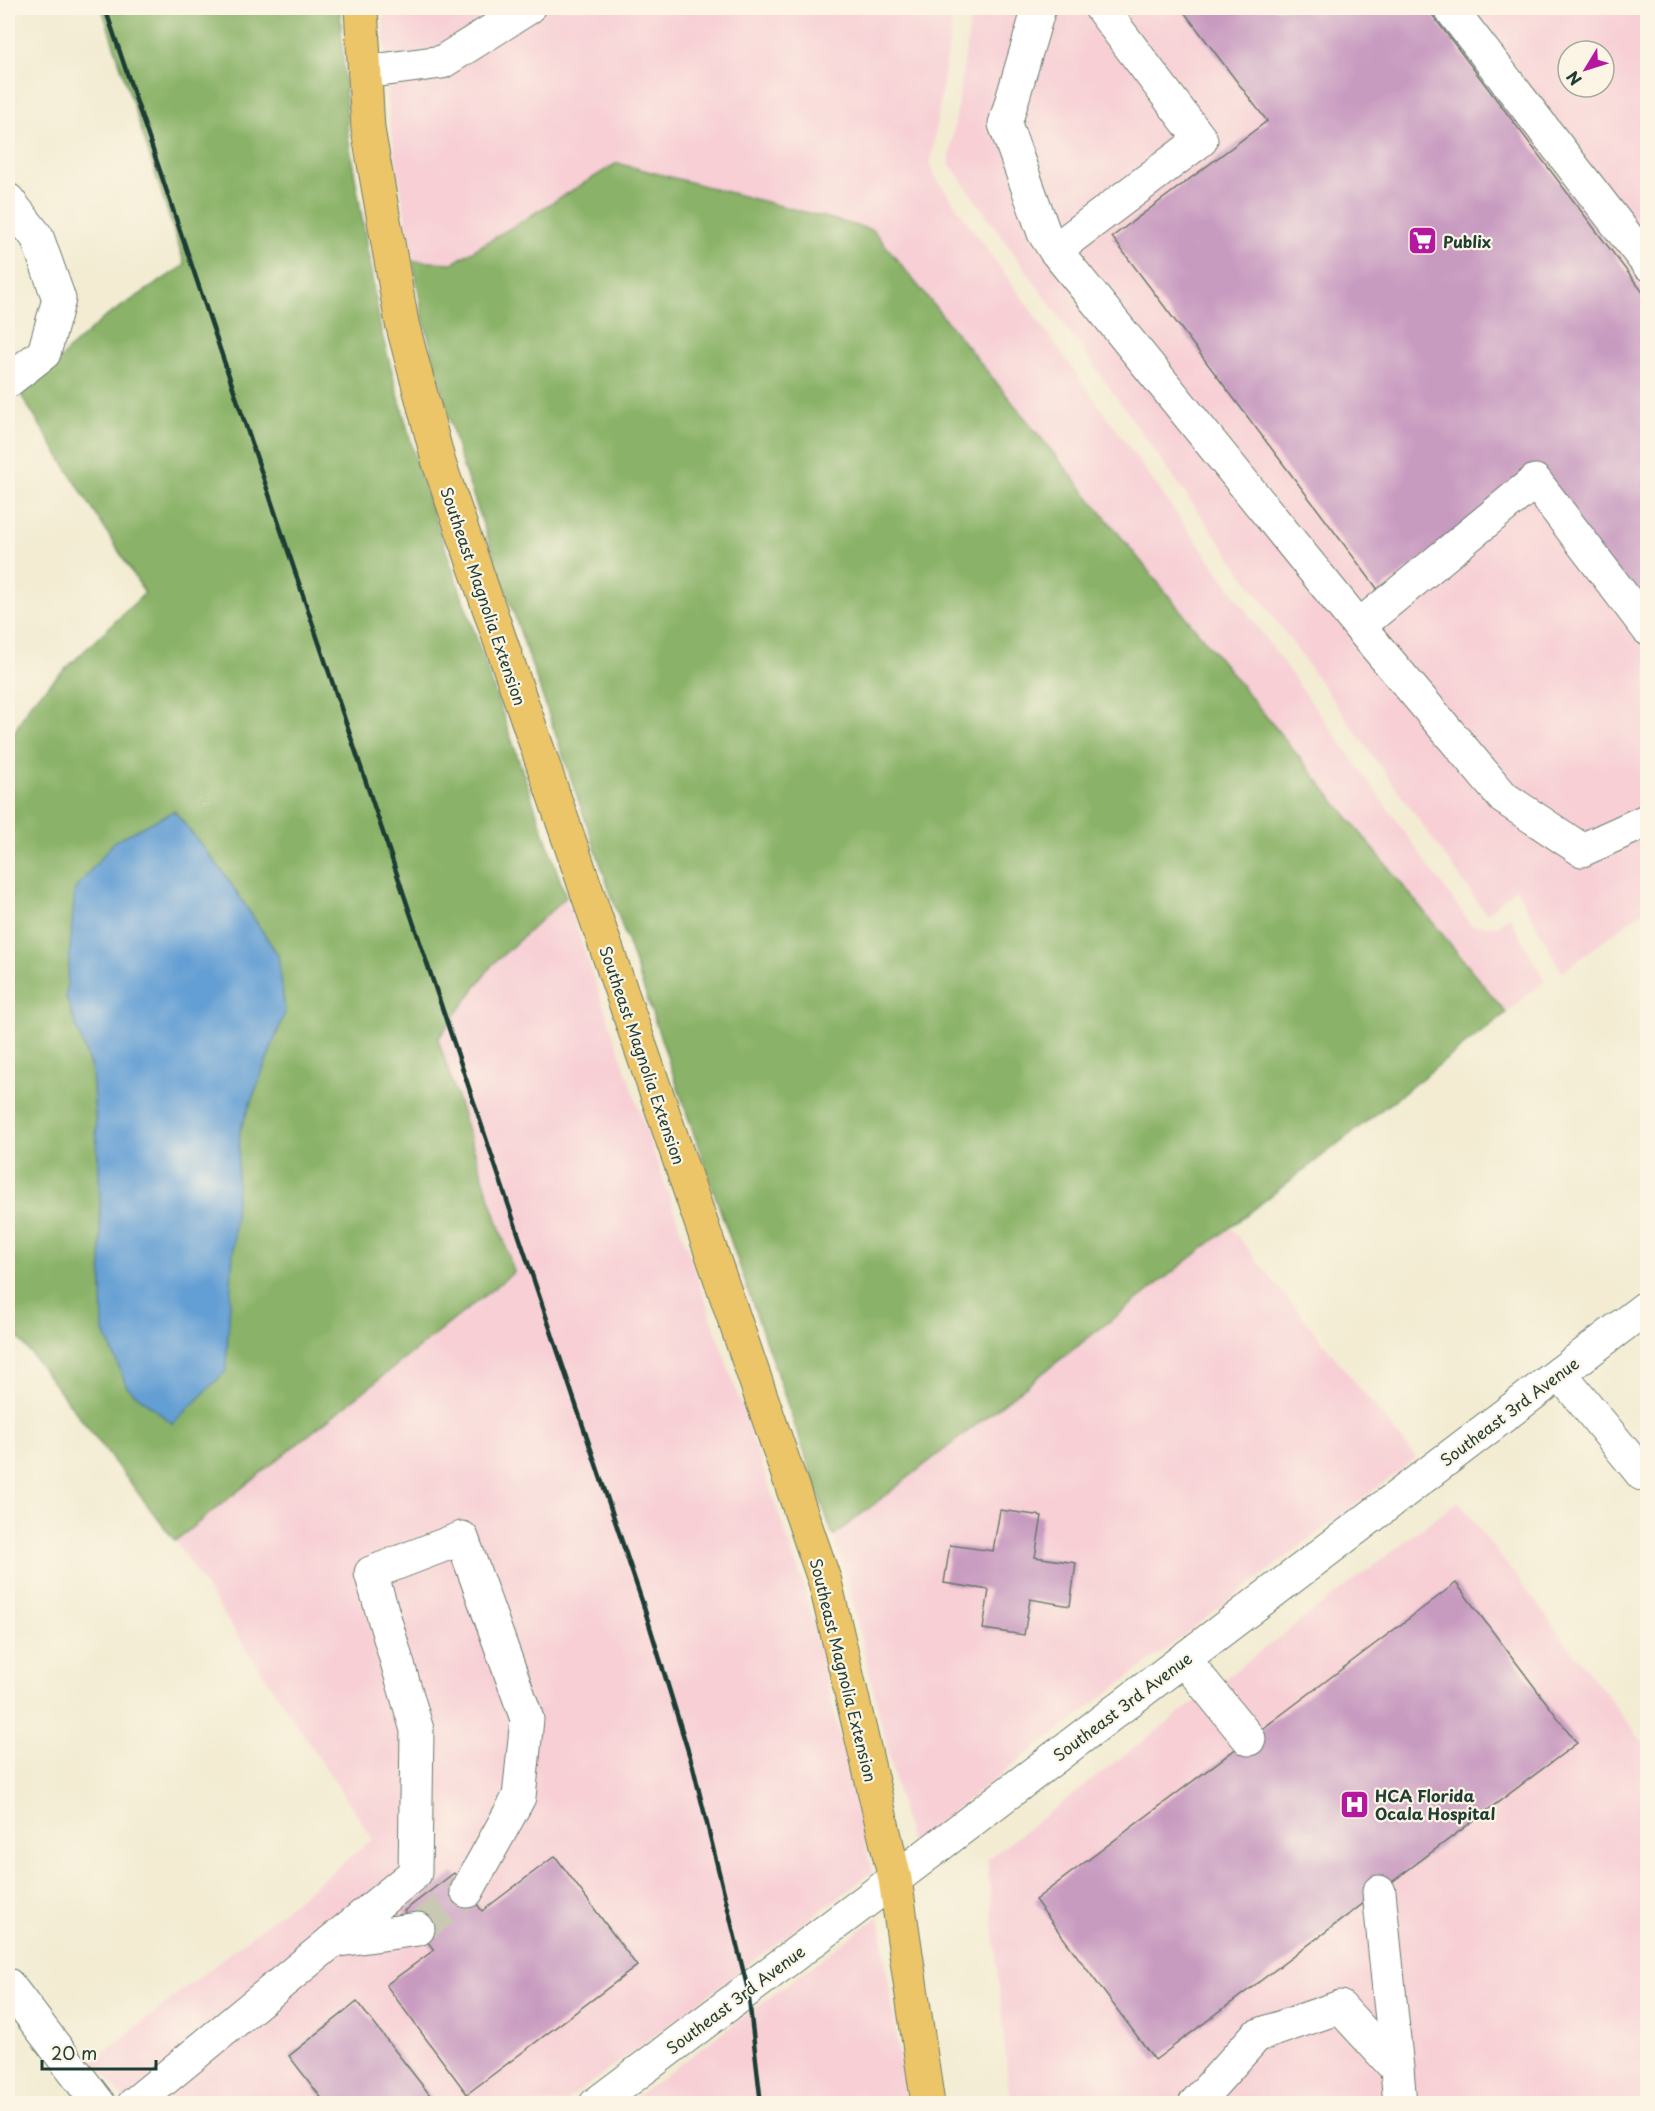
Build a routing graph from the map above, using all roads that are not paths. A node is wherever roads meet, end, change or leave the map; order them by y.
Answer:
1 (361, 8) edge
2 (528, 8) edge
3 (1038, 8) edge
4 (1101, 8) edge
5 (1450, 8) edge
6 (365, 72) junction
7 (8, 200) edge
8 (1643, 249) edge
9 (1055, 250) junction
10 (8, 381) edge
11 (1359, 626) junction
12 (1647, 629) edge
13 (1647, 820) edge
14 (1647, 1306) edge
15 (1560, 1372) junction
16 (1646, 1475) edge
17 (1184, 1659) junction
18 (1249, 1738) dead end
19 (895, 1879) junction
20 (467, 1891) tunnel mouth
21 (1379, 1892) dead end
22 (418, 1929) tunnel mouth
23 (332, 1941) junction
24 (8, 1985) edge
25 (1397, 2069) junction
26 (99, 2103) edge
27 (134, 2103) edge
28 (596, 2103) edge
29 (928, 2103) edge
30 (1195, 2103) edge
31 (1400, 2103) edge

1 - 6 main road, Southeast Magnolia Extension
2 - 6 street
3 - 9 street
4 - 9 street
5 - 8 street
6 - 19 main road, Southeast Magnolia Extension
7 - 10 street
9 - 11 street
11 - 12 street
11 - 13 street
14 - 15 street, Southeast 3rd Avenue
15 - 16 street
15 - 17 street, Southeast 3rd Avenue
17 - 18 street
17 - 19 street, Southeast 3rd Avenue
19 - 28 street, Southeast 3rd Avenue
19 - 29 main road, Southeast Magnolia Extension
20 - 23 street
21 - 25 street
22 - 23 street
23 - 27 street
24 - 26 street
25 - 30 street
25 - 31 street

